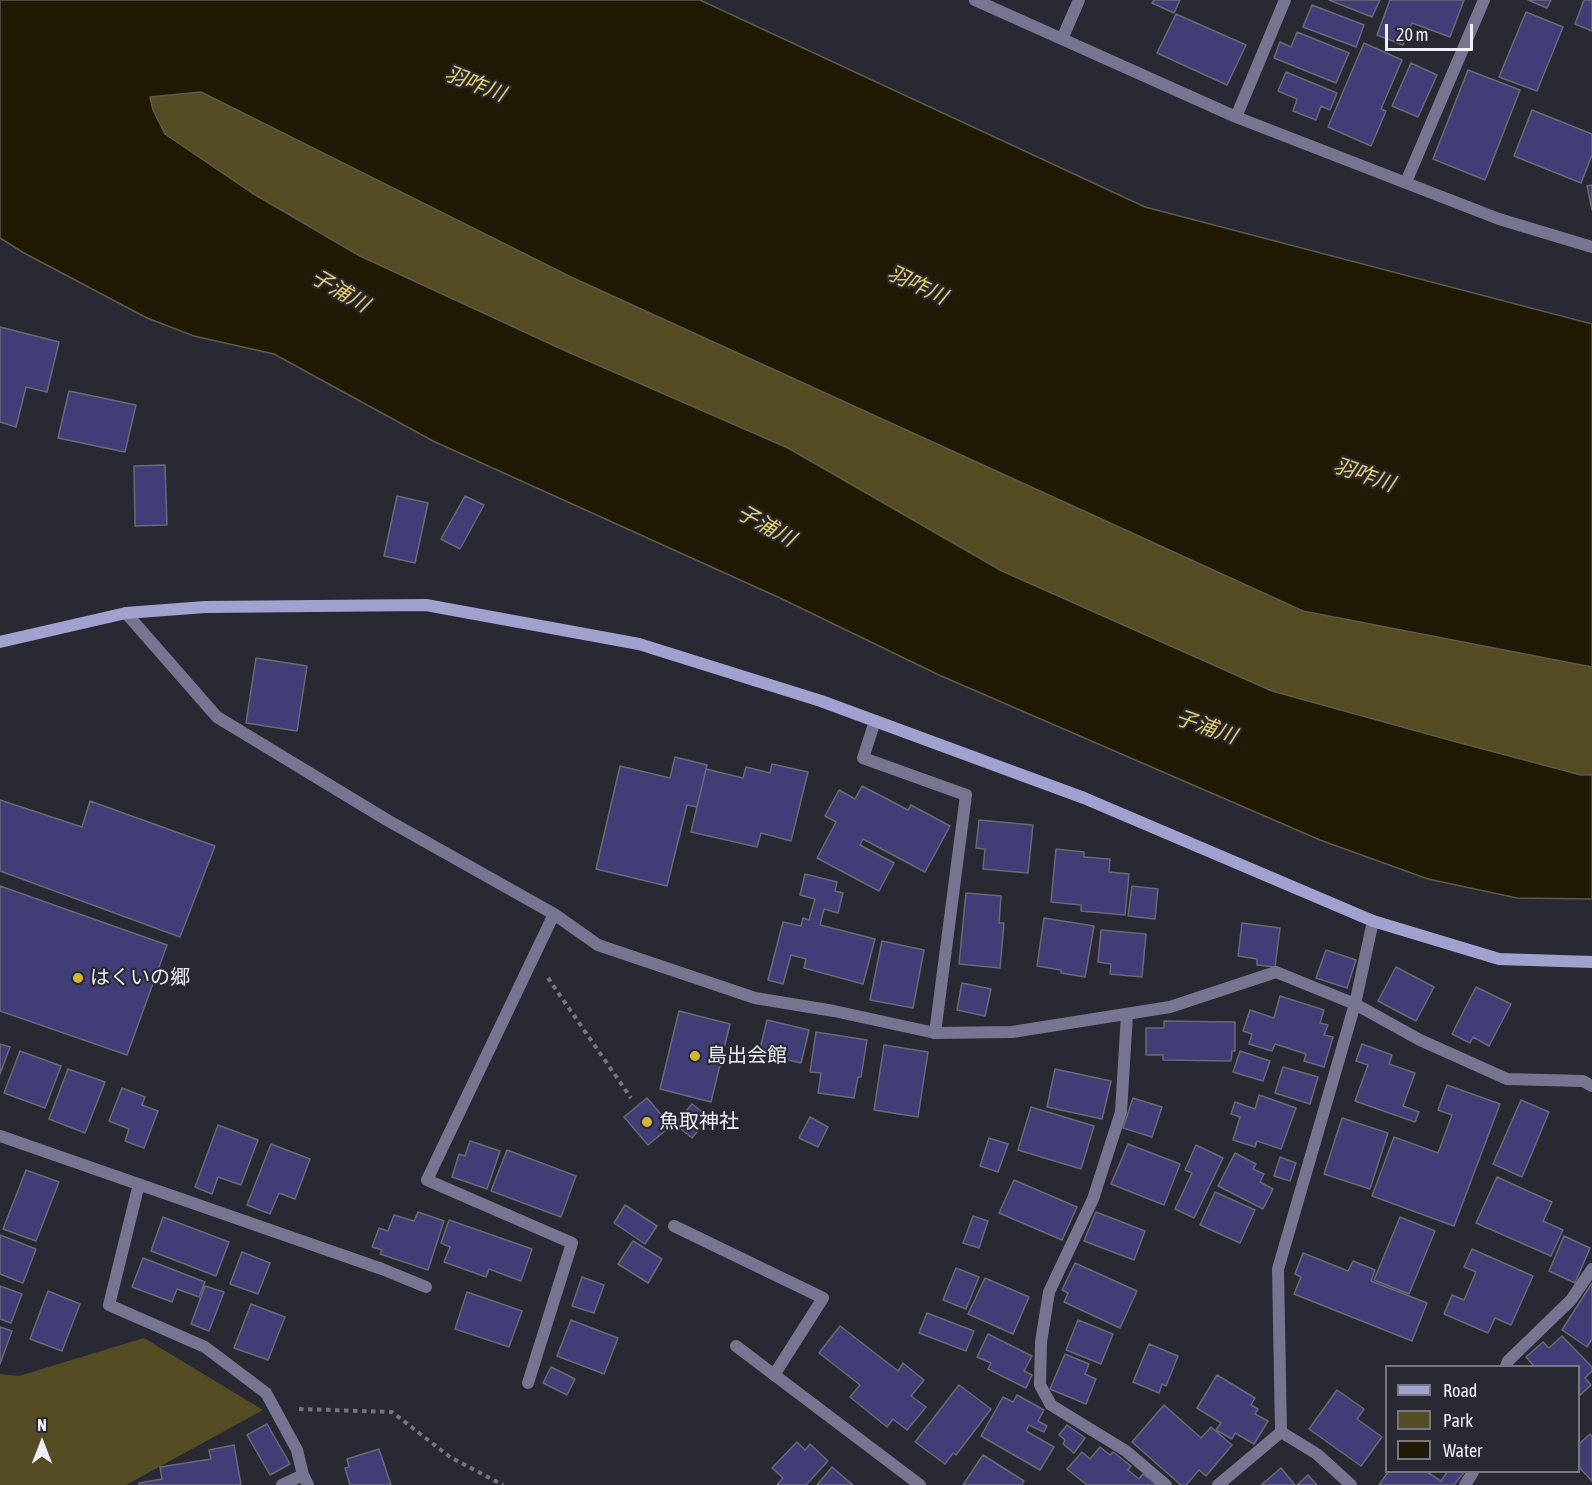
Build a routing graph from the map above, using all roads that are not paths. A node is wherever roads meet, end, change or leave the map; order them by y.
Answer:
1 (975, 0) edge
2 (1079, 0) edge
3 (1285, 0) edge
4 (1484, 0) edge
5 (1062, 39) junction
6 (1236, 117) junction
7 (1406, 182) junction
8 (1592, 247) edge
9 (126, 613) junction
10 (0, 642) edge
11 (874, 721) junction
12 (554, 914) junction
13 (1373, 921) junction
14 (1592, 962) edge
15 (1355, 1004) junction
16 (1127, 1014) junction
17 (935, 1033) junction
18 (1592, 1086) edge
19 (0, 1136) edge
20 (139, 1184) junction
21 (674, 1226) dead end
22 (1592, 1269) edge
23 (426, 1287) dead end
24 (736, 1346) dead end
25 (1506, 1365) edge
26 (774, 1375) junction
27 (528, 1383) dead end
28 (1281, 1432) junction
29 (305, 1480) edge
30 (282, 1485) edge
31 (920, 1485) edge
32 (1166, 1485) edge
33 (1218, 1485) edge
34 (1351, 1485) edge

1 - 5 street
2 - 5 street
3 - 6 street
4 - 7 street
5 - 6 street
6 - 7 street
7 - 8 street
9 - 10 street
9 - 11 street
9 - 12 street
11 - 13 street
11 - 17 street
12 - 17 street
12 - 27 street
13 - 14 street
13 - 15 street
15 - 16 street
15 - 18 street
15 - 28 street
16 - 17 street
16 - 32 street
19 - 20 street
20 - 23 street
20 - 29 street
21 - 26 street
22 - 25 street
24 - 26 street
26 - 31 street
28 - 33 street
28 - 34 street
29 - 30 street

